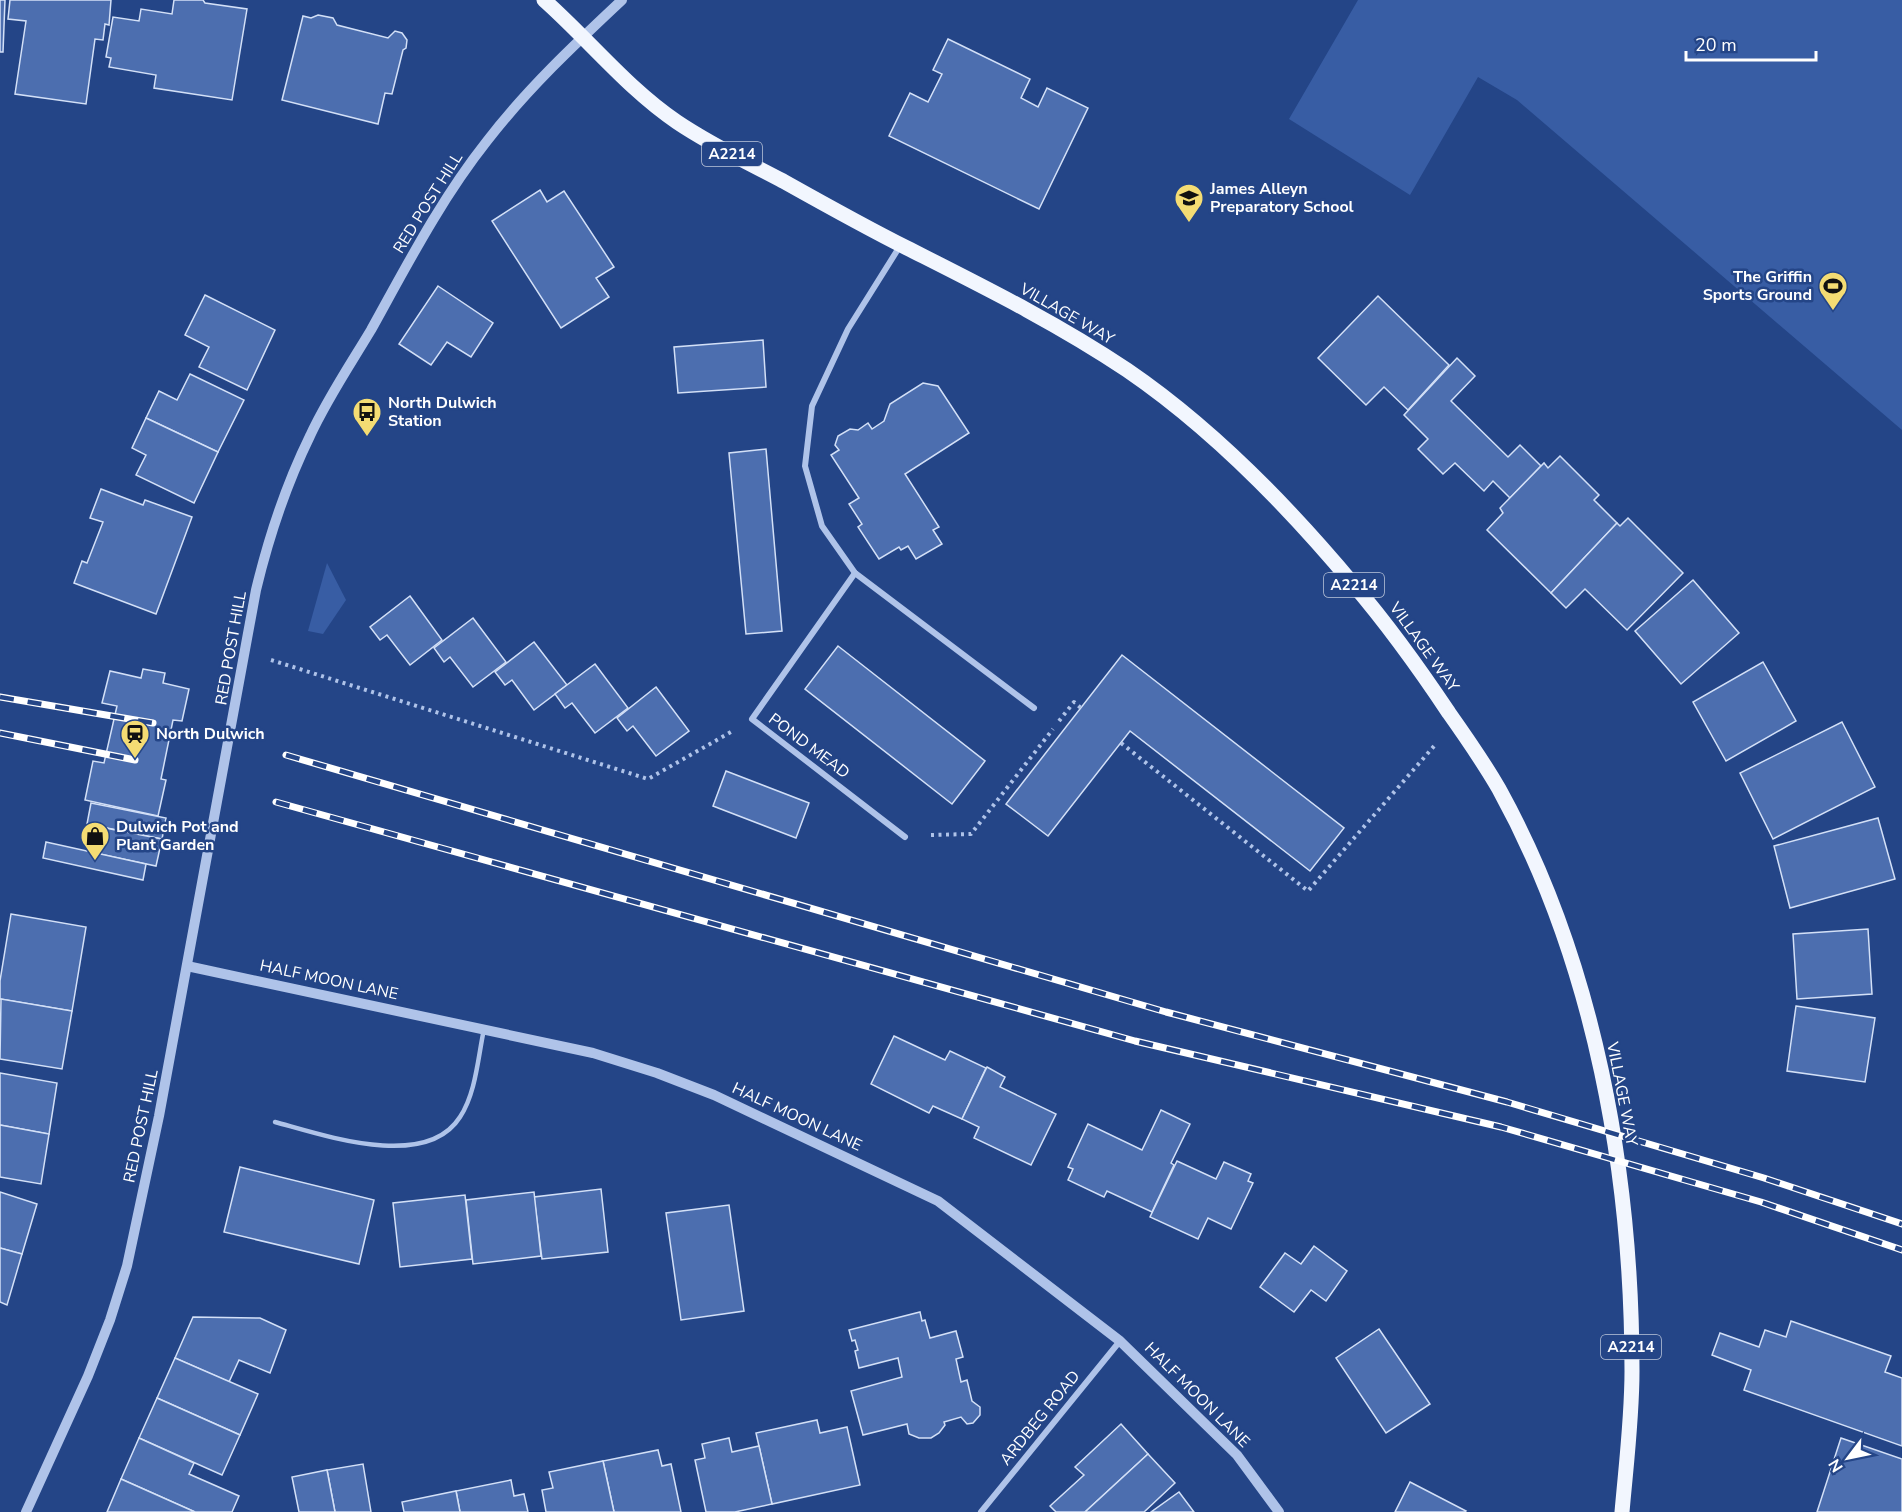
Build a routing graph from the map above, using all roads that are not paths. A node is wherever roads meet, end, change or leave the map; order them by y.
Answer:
1 (544, 0) edge
2 (622, 0) edge
3 (583, 36) junction
4 (900, 245) junction
5 (855, 573) junction
6 (1034, 708) dead end
7 (905, 837) road end
8 (187, 966) junction
9 (484, 1029) junction
10 (275, 1122) dead end
11 (1120, 1341) junction
12 (26, 1512) edge
13 (981, 1512) edge
14 (1279, 1512) edge
15 (1622, 1512) edge

1 - 3 main road, A2214
2 - 3 street, RED POST HILL
3 - 4 main road, VILLAGE WAY / A2214
3 - 8 street, RED POST HILL
4 - 5 street
4 - 15 main road, VILLAGE WAY / A2214
5 - 6 street
5 - 7 street, POND MEAD
8 - 9 street, HALF MOON LANE
8 - 12 street, RED POST HILL
9 - 10 lane
9 - 11 street, HALF MOON LANE
11 - 13 street, ARDBEG ROAD
11 - 14 street, HALF MOON LANE

